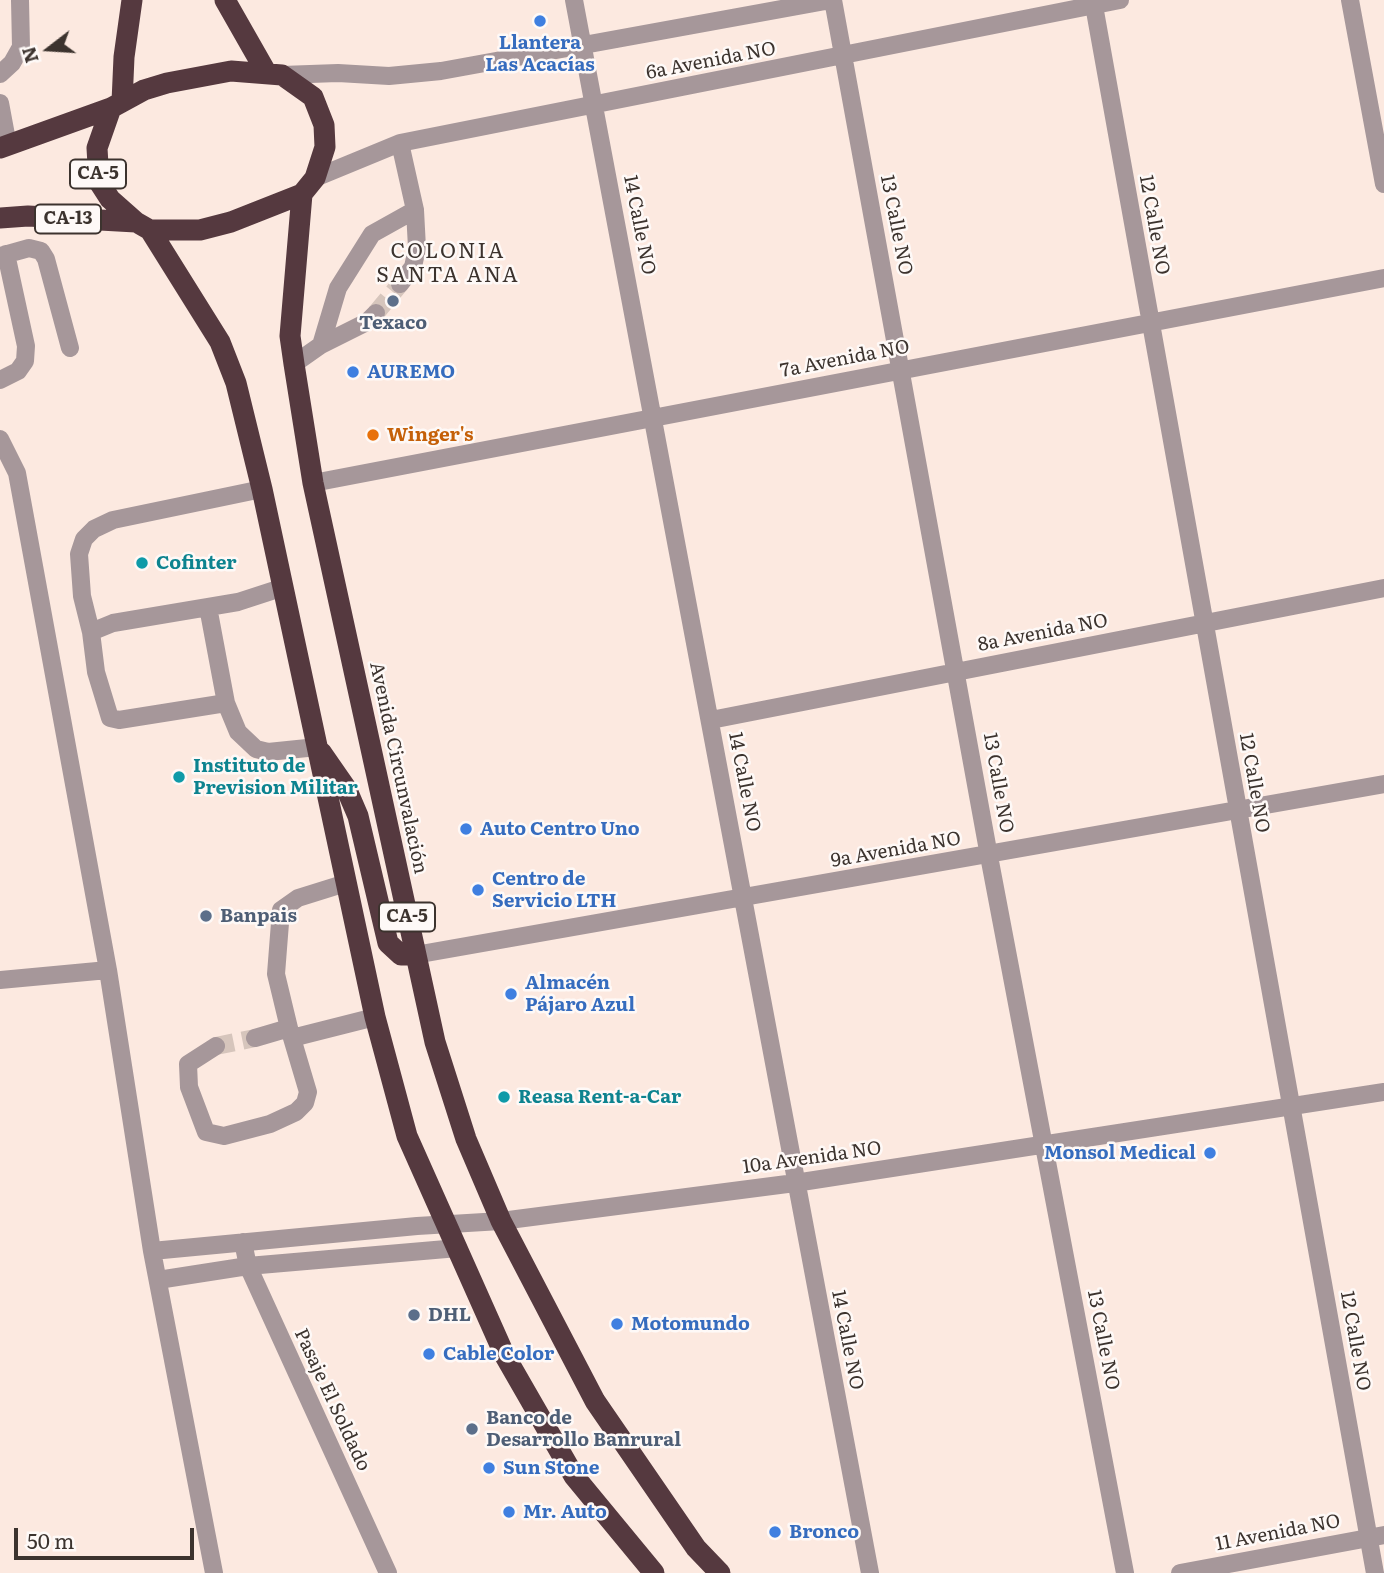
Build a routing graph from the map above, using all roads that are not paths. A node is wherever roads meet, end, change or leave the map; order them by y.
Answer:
1 (20, 0) edge
2 (132, 0) edge
3 (225, 0) edge
4 (574, 0) edge
5 (832, 0) edge
6 (1121, 0) edge
7 (1350, 0) edge
8 (1093, 2) edge
9 (582, 44) junction
10 (844, 57) junction
11 (0, 74) edge
12 (274, 74) junction
13 (0, 103) edge
14 (117, 105) junction
15 (594, 105) junction
16 (400, 143) junction
17 (4, 147) edge
18 (1384, 184) edge
19 (309, 186) junction
20 (415, 210) junction
21 (0, 218) edge
22 (143, 226) junction
23 (3, 255) edge
24 (1384, 278) edge
25 (400, 284) tunnel mouth
26 (376, 313) tunnel mouth
27 (1150, 322) junction
28 (321, 345) junction
29 (70, 348) dead end
30 (294, 364) junction
31 (902, 370) junction
32 (0, 380) edge
33 (653, 417) junction
34 (0, 439) edge
35 (313, 483) junction
36 (262, 489) junction
37 (281, 588) junction
38 (1384, 588) edge
39 (208, 607) junction
40 (1205, 623) junction
41 (91, 632) junction
42 (958, 671) junction
43 (226, 703) junction
44 (711, 720) junction
45 (317, 747) junction
46 (1384, 784) edge
47 (1238, 809) junction
48 (989, 856) junction
49 (346, 883) junction
50 (745, 897) junction
51 (415, 955) junction
52 (108, 970) junction
53 (0, 980) edge
54 (375, 1017) junction
55 (291, 1033) junction
56 (255, 1038) tunnel mouth
57 (216, 1046) tunnel mouth
58 (1384, 1092) edge
59 (1291, 1106) junction
60 (1046, 1144) junction
61 (795, 1183) junction
62 (501, 1221) junction
63 (446, 1223) junction
64 (243, 1242) junction
65 (458, 1248) junction
66 (152, 1251) junction
67 (248, 1266) junction
68 (158, 1280) junction
69 (1376, 1536) edge
70 (214, 1573) edge
71 (388, 1573) edge
72 (654, 1573) edge
73 (720, 1573) edge
74 (870, 1573) edge
75 (1125, 1573) edge
76 (1180, 1573) edge
77 (1375, 1573) edge

1 - 11 street
2 - 14 highway
3 - 12 highway
4 - 9 street, 14 Calle NO
5 - 9 street, 6a Avenida NO
5 - 10 street, 13 Calle NO
6 - 8 street, 6a Avenida NO
7 - 18 street
8 - 10 street, 6a Avenida NO
8 - 27 street, 12 Calle NO
9 - 12 street, 6a Avenida NO
9 - 15 street, 14 Calle NO
10 - 15 street, 6a Avenida NO
10 - 31 street, 13 Calle NO
12 - 14 highway
12 - 19 highway, CA-5
13 - 17 street
14 - 17 highway
14 - 22 highway, CA-5
15 - 16 street, 6a Avenida NO
15 - 33 street, 14 Calle NO
16 - 19 street, 6a Avenida NO
16 - 20 street
19 - 22 highway
19 - 30 highway, Avenida Circunvalación / CA-5
20 - 25 street
20 - 28 street
21 - 22 highway, CA-13
22 - 36 highway, CA-5
23 - 29 street
23 - 32 street
24 - 27 street, 7a Avenida NO
26 - 28 street
27 - 31 street, 7a Avenida NO
27 - 40 street, 12 Calle NO
28 - 30 street
30 - 35 highway, Avenida Circunvalación / CA-5
31 - 33 street, 7a Avenida NO
31 - 42 street, 13 Calle NO
33 - 35 street, 7a Avenida NO
33 - 44 street, 14 Calle NO
34 - 52 street
35 - 51 highway, Avenida Circunvalación / CA-5
36 - 37 highway, CA-5
36 - 41 street
37 - 39 street
37 - 45 highway, CA-5
38 - 40 street, 8a Avenida NO
39 - 41 street
39 - 43 street
40 - 42 street, 8a Avenida NO
40 - 47 street, 12 Calle NO
41 - 43 street
42 - 44 street, 8a Avenida NO
42 - 48 street, 13 Calle NO
43 - 45 street
44 - 50 street, 14 Calle NO
45 - 49 highway, CA-5
45 - 51 highway
46 - 47 street, 9a Avenida NO
47 - 48 street, 9a Avenida NO
47 - 59 street, 12 Calle NO
48 - 50 street, 9a Avenida NO
48 - 60 street, 13 Calle NO
49 - 54 highway, CA-5
49 - 55 street
50 - 51 street, 9a Avenida NO
50 - 61 street, 14 Calle NO
51 - 62 highway, Avenida Circunvalación / CA-5
52 - 53 street
52 - 66 street
54 - 55 street
54 - 63 highway, CA-5
55 - 56 street
55 - 57 street
58 - 59 street, 10a Avenida NO
59 - 60 street, 10a Avenida NO
59 - 69 street, 12 Calle NO
60 - 61 street, 10a Avenida NO
60 - 75 street, 13 Calle NO
61 - 62 street, 10a Avenida NO
61 - 74 street, 14 Calle NO
62 - 63 street, 10a Avenida NO
62 - 73 highway, Avenida Circunvalación / CA-5
63 - 64 street, 10a Avenida NO
63 - 65 highway, CA-5
64 - 66 street, 10a Avenida NO
64 - 67 street, Pasaje El Soldado
65 - 67 street
65 - 72 highway, CA-5
66 - 68 street
67 - 68 street
67 - 71 street, Pasaje El Soldado
68 - 70 street
69 - 76 street, 11 Avenida NO
69 - 77 street, 12 Calle NO

